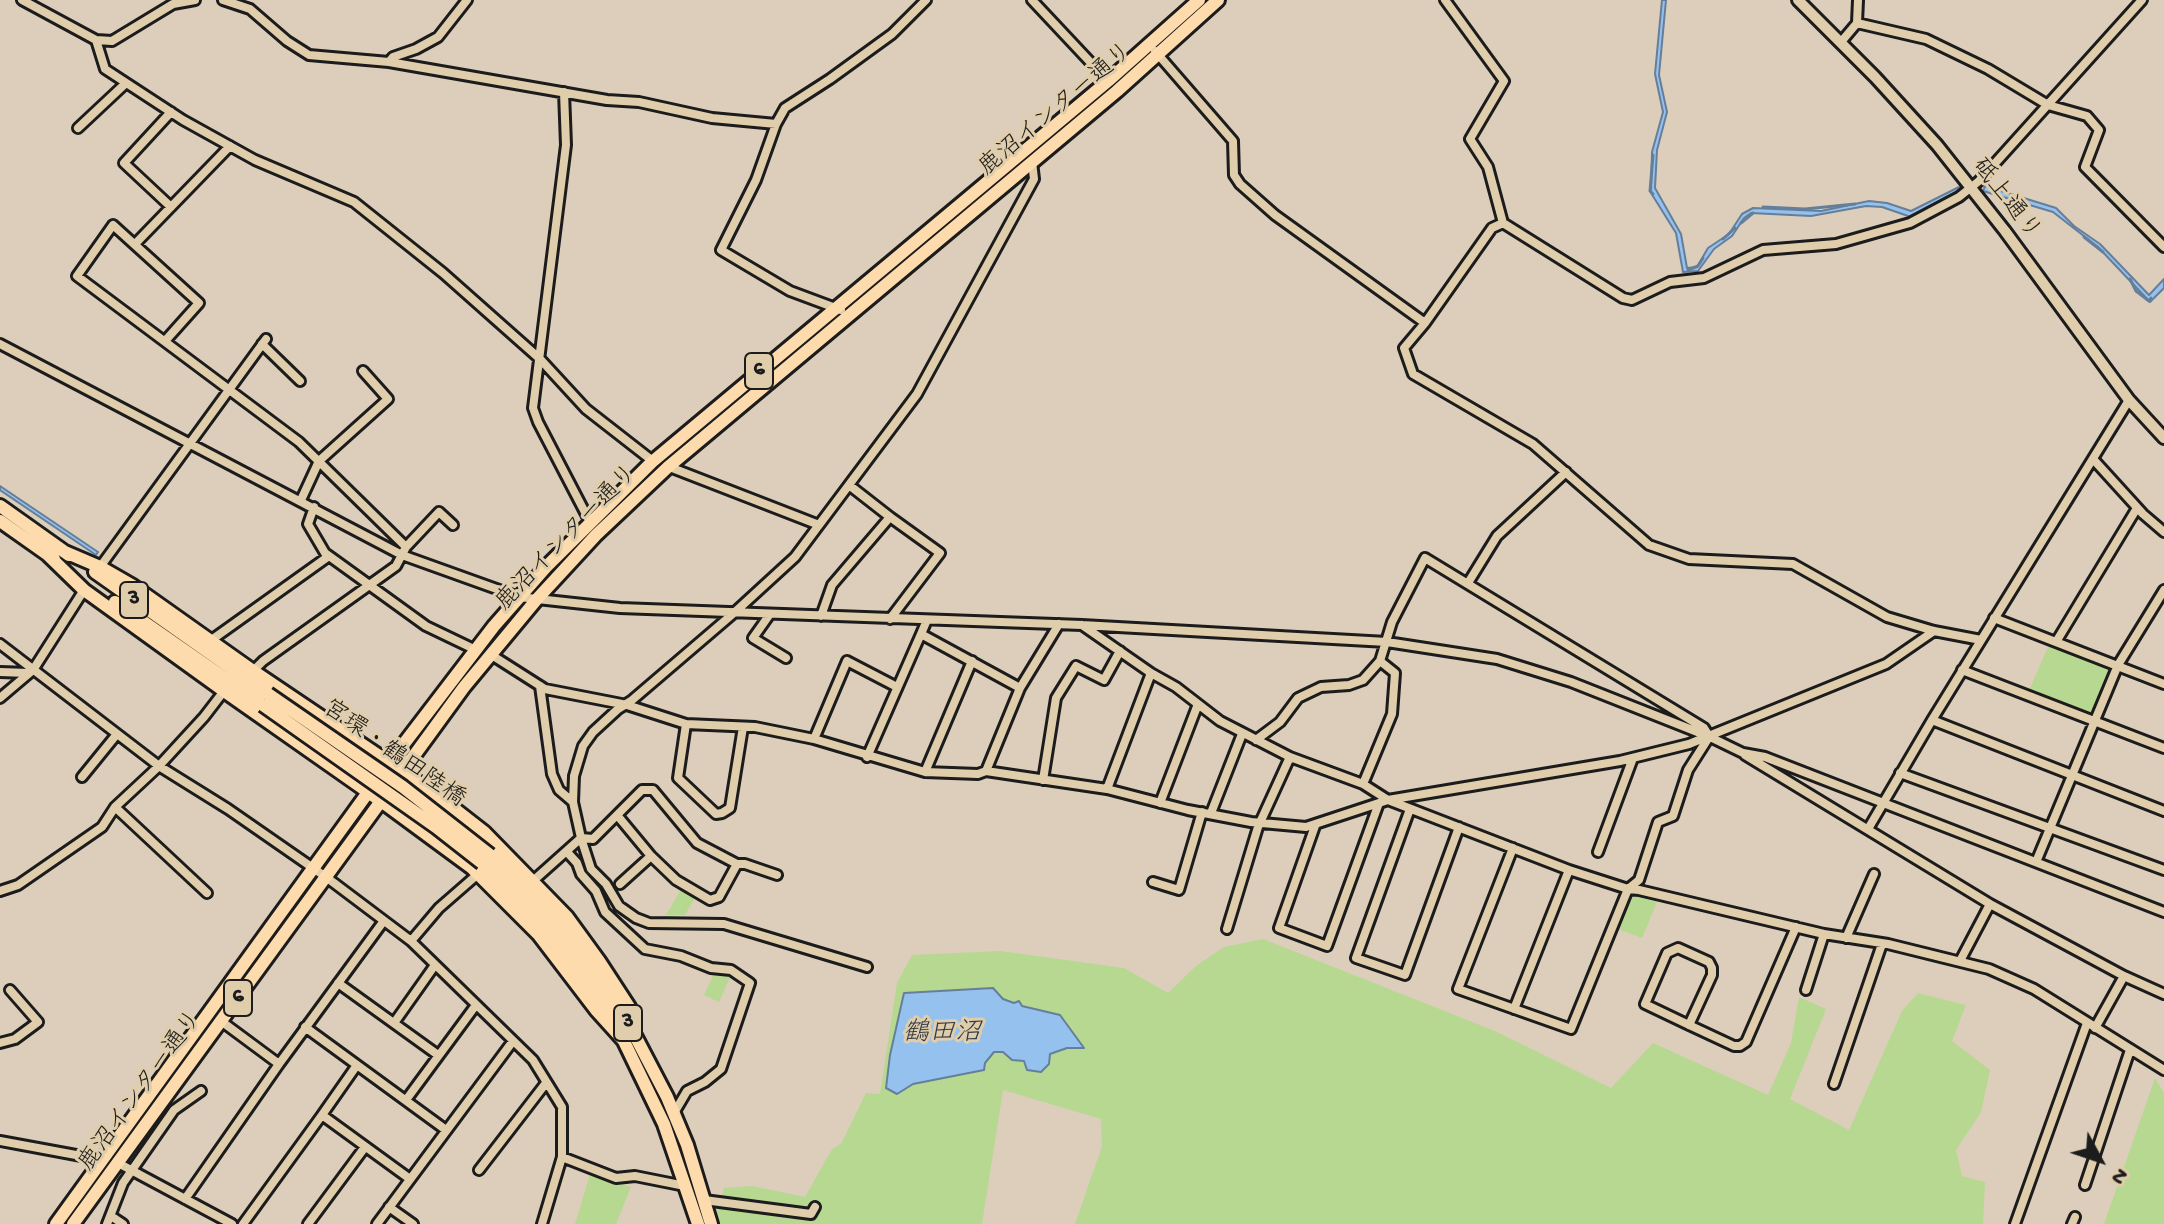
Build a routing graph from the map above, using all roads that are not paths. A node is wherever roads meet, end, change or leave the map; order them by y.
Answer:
1 (22, 0) edge
2 (195, 0) edge
3 (223, 0) edge
4 (467, 0) edge
5 (926, 0) edge
6 (1032, 0) edge
7 (1199, 0) edge
8 (1218, 0) edge
9 (1445, 0) edge
10 (1798, 0) edge
11 (1858, 0) edge
12 (2142, 0) edge
13 (1857, 23) junction
14 (96, 40) junction
15 (1841, 42) junction
16 (1150, 45) junction
17 (1159, 55) junction
18 (389, 62) junction
19 (1108, 81) junction
20 (126, 83) junction
21 (564, 92) junction
22 (2048, 105) junction
23 (171, 112) junction
24 (776, 124) junction
25 (78, 128) dead end
26 (230, 146) junction
27 (1029, 155) junction
28 (1972, 188) junction
29 (171, 207) junction
30 (1503, 223) junction
31 (135, 244) junction
32 (2164, 247) edge
33 (836, 307) junction
34 (848, 315) junction
35 (1425, 323) junction
36 (165, 341) junction
37 (0, 344) edge
38 (540, 359) junction
39 (363, 371) dead end
40 (300, 381) dead end
41 (231, 390) junction
42 (2129, 400) junction
43 (2164, 438) edge
44 (191, 443) junction
45 (2093, 459) junction
46 (319, 461) junction
47 (652, 462) junction
48 (668, 467) junction
49 (1566, 472) junction
50 (849, 485) junction
51 (301, 500) junction
52 (0, 506) edge
53 (314, 507) junction
54 (2137, 508) junction
55 (890, 517) junction
56 (0, 521) edge
57 (590, 522) junction
58 (453, 525) dead end
59 (819, 525) junction
60 (2164, 532) edge
61 (404, 551) junction
62 (65, 552) junction
63 (48, 555) junction
64 (329, 556) junction
65 (100, 567) junction
66 (1468, 583) junction
67 (368, 586) junction
68 (84, 590) junction
69 (2164, 590) edge
70 (519, 597) junction
71 (537, 599) junction
72 (2154, 606) junction
73 (735, 612) junction
74 (2164, 612) edge
75 (770, 614) junction
76 (821, 616) junction
77 (1994, 618) junction
78 (890, 619) junction
79 (927, 620) junction
80 (1059, 624) junction
81 (1082, 625) junction
82 (1934, 631) junction
83 (921, 634) junction
84 (1981, 640) junction
85 (210, 641) junction
86 (1387, 642) junction
87 (2056, 642) junction
88 (0, 644) edge
89 (476, 650) junction
90 (1120, 651) junction
91 (490, 654) junction
92 (786, 658) dead end
93 (972, 661) junction
94 (1380, 661) junction
95 (2118, 665) junction
96 (1962, 670) junction
97 (31, 671) junction
98 (253, 671) junction
99 (0, 672) edge
100 (1151, 673) junction
101 (2164, 684) edge
102 (540, 686) junction
103 (897, 687) junction
104 (1020, 688) junction
105 (224, 691) junction
106 (0, 698) edge
107 (266, 700) junction
108 (1198, 704) junction
109 (624, 705) junction
110 (1932, 720) junction
111 (2093, 721) junction
112 (686, 724) junction
113 (743, 727) junction
114 (117, 734) junction
115 (1242, 734) junction
116 (1710, 737) junction
117 (814, 739) junction
118 (1256, 740) junction
119 (2164, 748) edge
120 (1743, 753) junction
121 (867, 757) junction
122 (1290, 757) junction
123 (1633, 758) junction
124 (390, 762) junction
125 (159, 766) junction
126 (402, 771) junction
127 (986, 771) junction
128 (925, 772) junction
129 (1900, 773) junction
130 (2072, 776) junction
131 (82, 777) dead end
132 (1043, 780) junction
133 (1363, 784) junction
134 (1107, 789) junction
135 (368, 792) junction
136 (381, 801) junction
137 (573, 802) junction
138 (1383, 802) junction
139 (1160, 803) junction
140 (1882, 803) junction
141 (115, 807) junction
142 (1410, 809) junction
143 (2164, 811) edge
144 (1207, 813) junction
145 (617, 815) junction
146 (1262, 822) junction
147 (1315, 826) junction
148 (1459, 827) junction
149 (2051, 828) junction
150 (1868, 829) junction
151 (581, 838) junction
152 (1513, 848) junction
153 (567, 852) junction
154 (1598, 852) dead end
155 (651, 856) junction
156 (2036, 862) junction
157 (483, 864) junction
158 (737, 864) junction
159 (313, 868) junction
160 (1569, 870) junction
161 (2164, 870) edge
162 (1874, 874) dead end
163 (777, 875) dead end
164 (326, 877) junction
165 (534, 880) junction
166 (1153, 882) dead end
167 (620, 884) dead end
168 (1628, 889) junction
169 (0, 891) edge
170 (207, 893) dead end
171 (1990, 904) junction
172 (2164, 912) edge
173 (383, 922) junction
174 (1796, 927) junction
175 (1227, 929) dead end
176 (1824, 934) junction
177 (1846, 938) junction
178 (411, 941) junction
179 (1882, 944) junction
180 (1960, 961) junction
181 (435, 965) junction
182 (867, 967) dead end
183 (2124, 976) junction
184 (338, 983) junction
185 (10, 990) dead end
186 (1806, 990) dead end
187 (2164, 994) edge
188 (476, 1005) junction
189 (1514, 1009) junction
190 (221, 1021) junction
191 (394, 1023) junction
192 (1689, 1025) junction
193 (2091, 1025) junction
194 (305, 1027) junction
195 (632, 1030) junction
196 (513, 1041) junction
197 (0, 1043) edge
198 (2130, 1050) junction
199 (438, 1055) junction
200 (279, 1064) junction
201 (357, 1065) junction
202 (2164, 1070) edge
203 (546, 1083) junction
204 (1834, 1084) dead end
205 (201, 1091) dead end
206 (406, 1100) junction
207 (674, 1113) junction
208 (322, 1115) junction
209 (446, 1130) junction
210 (0, 1141) edge
211 (365, 1147) junction
212 (562, 1157) junction
213 (103, 1160) junction
214 (118, 1163) junction
215 (479, 1170) dead end
216 (132, 1171) junction
217 (410, 1179) junction
218 (2085, 1185) dead end
219 (685, 1186) junction
220 (185, 1199) junction
221 (704, 1200) junction
222 (389, 1207) junction
223 (815, 1207) dead end
224 (109, 1220) edge
225 (56, 1224) edge
226 (73, 1224) edge
227 (123, 1224) edge
228 (232, 1224) edge
229 (243, 1224) edge
230 (308, 1224) edge
231 (377, 1224) edge
232 (413, 1224) edge
233 (542, 1224) edge
234 (698, 1224) edge
235 (711, 1224) edge
236 (2015, 1224) edge

1 - 14 street
2 - 14 street
3 - 18 street
4 - 18 street
5 - 24 street
6 - 19 street
7 - 16 main road, 鹿沼インター通り / 6
8 - 17 main road, 鹿沼インター通り / 6
9 - 30 street
10 - 15 street, 砥上通り
11 - 13 street
12 - 22 street
13 - 15 street
13 - 22 street
14 - 20 street
15 - 28 street, 砥上通り
16 - 17 street
16 - 19 main road, 鹿沼インター通り / 6
17 - 27 main road, 鹿沼インター通り / 6
17 - 35 street
18 - 21 street
19 - 27 main road, 鹿沼インター通り / 6
20 - 23 street
20 - 25 street
21 - 24 street
21 - 38 street
22 - 28 street
22 - 32 street
23 - 26 street
23 - 29 street
24 - 33 street
26 - 29 street
26 - 38 street
27 - 33 main road, 鹿沼インター通り / 6
27 - 34 main road, 鹿沼インター通り / 6
27 - 50 street
28 - 30 street
28 - 42 street, 砥上通り
29 - 31 street
30 - 35 street
31 - 36 street
31 - 36 street
33 - 34 street
33 - 47 main road, 鹿沼インター通り / 6
34 - 48 main road, 鹿沼インター通り / 6
35 - 49 street
36 - 41 street
37 - 44 street
38 - 47 street
38 - 57 street
39 - 46 street
40 - 41 street
41 - 44 street
41 - 46 street
42 - 43 street, 砥上通り
42 - 45 street
44 - 51 street
44 - 65 street
45 - 54 street
45 - 77 street
46 - 51 street
46 - 61 street
47 - 48 street
47 - 57 main road, 鹿沼インター通り / 6
48 - 59 street
48 - 71 main road, 鹿沼インター通り / 6
49 - 66 street
49 - 82 street
50 - 55 street
50 - 59 street
51 - 53 street
52 - 62 main road, 3
53 - 61 street
53 - 64 street
54 - 60 street
54 - 87 street
55 - 76 street
55 - 78 street
56 - 63 main road, 3
57 - 70 main road, 鹿沼インター通り / 6
58 - 61 street
59 - 73 street
61 - 67 street
61 - 70 street
62 - 65 main road, 3
62 - 107 main road, 3
63 - 68 main road, 3
63 - 107 main road, 3
64 - 67 street
64 - 85 street
65 - 85 main road, 3
66 - 86 street
66 - 116 street
67 - 89 street
67 - 98 street
68 - 97 street
68 - 105 main road, 3
69 - 72 street
70 - 71 street
70 - 89 main road, 鹿沼インター通り / 6
71 - 73 street
71 - 91 main road, 鹿沼インター通り / 6
72 - 74 street
72 - 95 street
73 - 75 street
73 - 109 street
75 - 76 street
75 - 92 street
76 - 78 street
77 - 84 street
77 - 87 street
78 - 79 street
79 - 80 street
79 - 83 street
80 - 81 street
80 - 104 street
81 - 86 street
81 - 90 street
82 - 84 street
82 - 116 street
83 - 93 street
83 - 103 street
84 - 96 street
85 - 98 main road, 3
86 - 94 street
86 - 116 street
87 - 95 street
88 - 97 street
89 - 124 main road, 鹿沼インター通り / 6
90 - 100 street
90 - 132 street
91 - 102 street
91 - 126 main road, 鹿沼インター通り / 6
93 - 104 street
93 - 128 street
94 - 118 street
94 - 133 street
95 - 101 street
95 - 111 street
96 - 110 street
96 - 111 street
97 - 99 street
97 - 106 street
97 - 114 street
98 - 124 main road, 3
100 - 108 street
100 - 134 street
102 - 109 street
102 - 137 street
103 - 117 street
103 - 121 street
104 - 127 street
105 - 125 street
105 - 135 main road, 3
107 - 157 main road, 宮環・鶴田陸橋 / 3, bridge
108 - 115 street
108 - 139 street
109 - 112 street
109 - 137 street
110 - 129 street
110 - 130 street
111 - 119 street
111 - 130 street
112 - 113 street
112 - 113 street
113 - 117 street
114 - 125 street
114 - 131 street
115 - 118 street
115 - 144 street
116 - 120 street
116 - 123 street
116 - 168 street
117 - 121 street
118 - 122 street
120 - 140 street
120 - 150 street
121 - 128 street
122 - 133 street
122 - 146 street
123 - 138 street
123 - 154 street
124 - 126 main road, 3
124 - 135 main road, 鹿沼インター通り / 6
125 - 141 street
125 - 159 street
126 - 136 main road, 鹿沼インター通り / 6
126 - 165 main road, 3
127 - 128 street
127 - 132 street
129 - 140 street
129 - 149 street
130 - 143 street
130 - 149 street
132 - 134 street
133 - 138 street
134 - 139 street
135 - 136 main road, 3
135 - 159 main road, 鹿沼インター通り / 6
136 - 157 main road, 3
136 - 164 main road, 鹿沼インター通り / 6
137 - 151 street
138 - 142 street
138 - 147 street
138 - 147 street
139 - 144 street
140 - 150 street
140 - 156 street
141 - 169 street
141 - 170 street
142 - 148 street
142 - 148 street
144 - 146 street
144 - 166 street
145 - 151 street
145 - 155 street
145 - 158 street
146 - 147 street
146 - 175 street
148 - 152 street
149 - 156 street
149 - 161 street
150 - 171 street
151 - 153 street
151 - 182 street
152 - 160 street
152 - 189 street
153 - 165 street
153 - 207 street
155 - 158 street
155 - 167 street
156 - 172 street
157 - 178 street
157 - 195 main road, 3
157 - 219 main road, 3
158 - 163 street
159 - 164 street
159 - 213 main road, 鹿沼インター通り / 6
160 - 168 street
160 - 189 street
162 - 177 street
164 - 173 street
164 - 190 main road, 鹿沼インター通り / 6
165 - 195 main road, 3
168 - 174 street
168 - 189 street
171 - 180 street
171 - 183 street
173 - 178 street
173 - 184 street
174 - 176 street
174 - 192 street
176 - 177 street
176 - 186 street
177 - 179 street
178 - 181 street
179 - 180 street
179 - 204 street
180 - 193 street
181 - 188 street
181 - 191 street
183 - 187 street
183 - 193 street
184 - 191 street
184 - 194 street
185 - 197 street
188 - 196 street
188 - 199 street
190 - 200 street
190 - 214 main road, 鹿沼インター通り / 6
191 - 199 street
192 - 192 street
193 - 198 street
193 - 236 street
194 - 200 street
194 - 201 street
195 - 207 main road, 3
196 - 203 street
196 - 209 street
198 - 202 street
198 - 218 street
199 - 206 street
200 - 220 street
201 - 206 street
201 - 208 street
203 - 212 street
203 - 215 street
205 - 216 street
206 - 209 street
207 - 221 main road, 3
208 - 211 street
208 - 229 street
209 - 217 street
210 - 213 street
211 - 217 street
211 - 230 street
212 - 219 street
212 - 233 street
213 - 225 main road, 鹿沼インター通り / 6
214 - 216 street
214 - 226 main road, 鹿沼インター通り / 6
216 - 220 street
216 - 224 street
217 - 222 street
219 - 234 main road, 3
220 - 228 street
221 - 223 street
221 - 235 main road, 3
222 - 231 street
222 - 232 street
224 - 227 street

